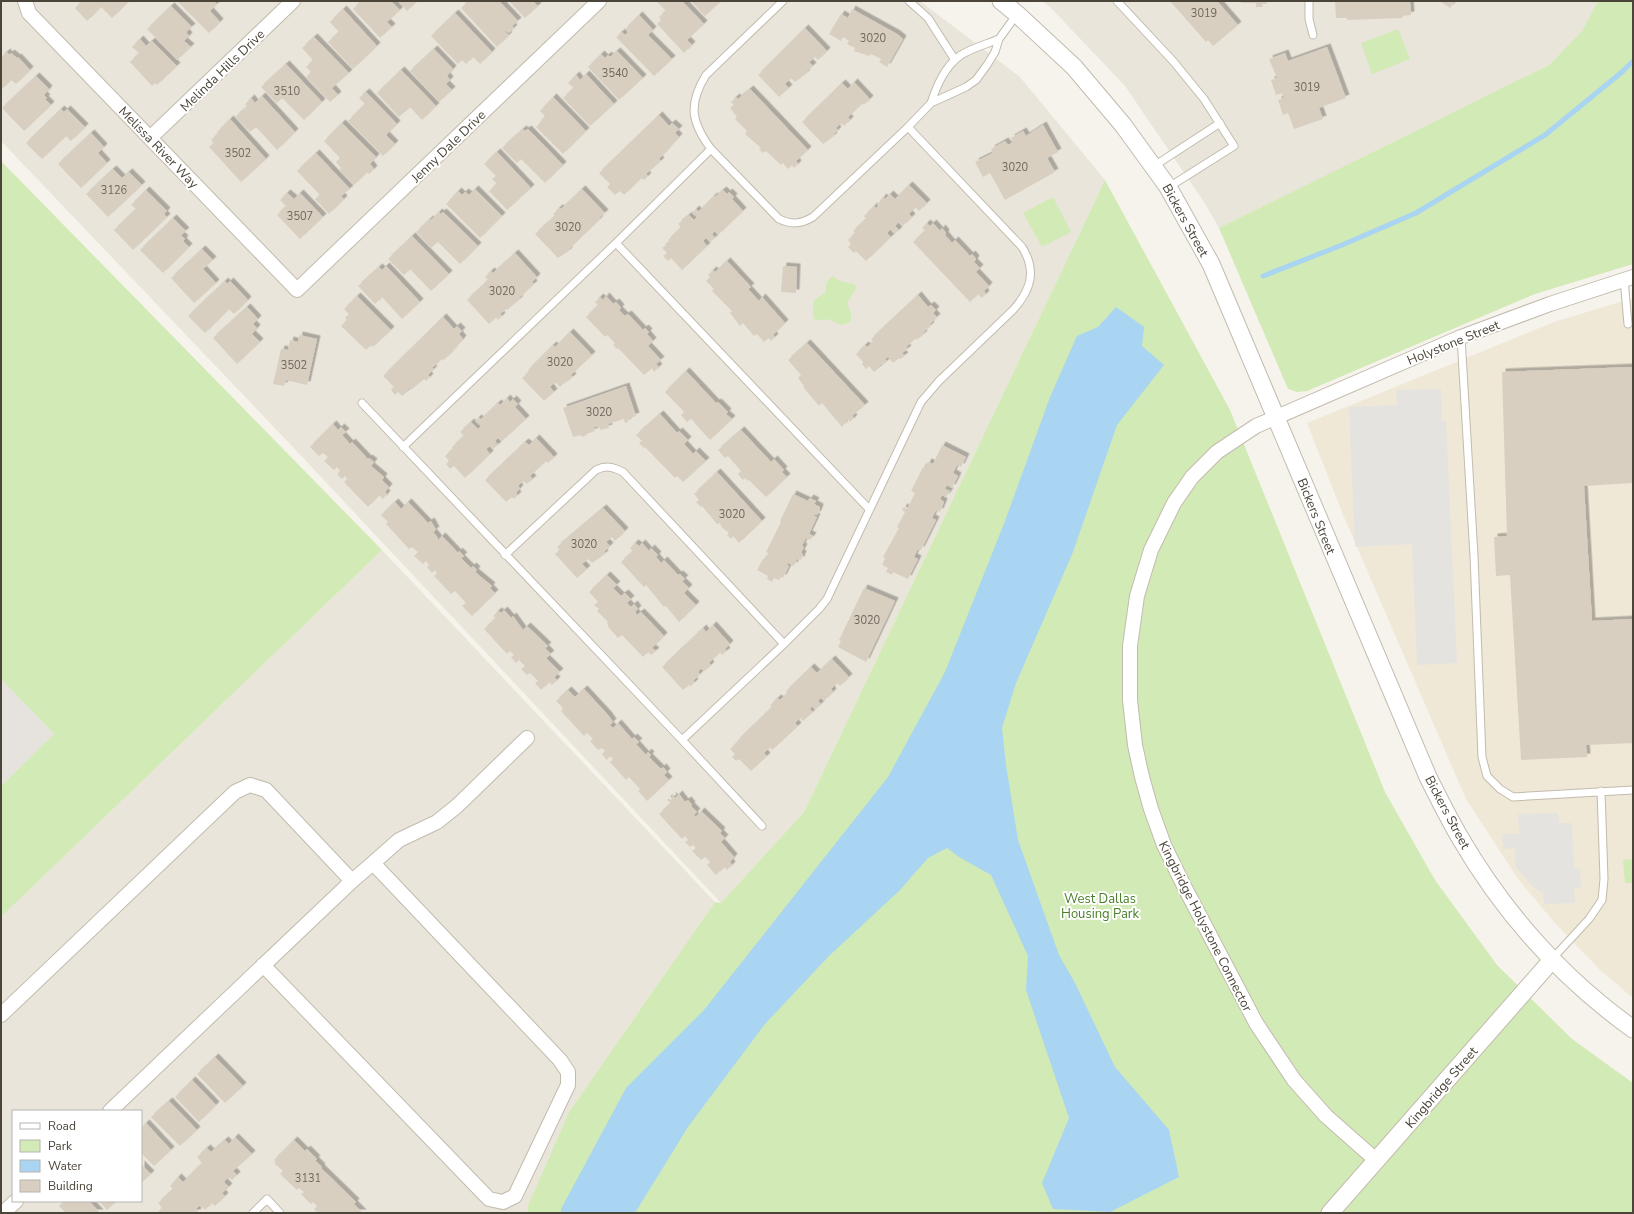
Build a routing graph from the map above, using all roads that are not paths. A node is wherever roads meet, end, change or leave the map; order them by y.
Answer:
1 (25, 1) edge
2 (293, 1) edge
3 (599, 1) edge
4 (783, 1) edge
5 (909, 1) edge
6 (1001, 1) edge
7 (1117, 1) edge
8 (1309, 1) edge
9 (1017, 14) junction
10 (1313, 35) dead end
11 (999, 39) junction
12 (955, 60) junction
13 (931, 102) junction
14 (1220, 123) junction
15 (908, 127) junction
16 (150, 138) junction
17 (711, 149) junction
18 (1154, 166) junction
19 (1168, 187) junction
20 (616, 243) junction
21 (1629, 278) edge
22 (297, 290) joint
23 (1628, 324) dead end
24 (1461, 337) junction
25 (362, 403) dead end
26 (1276, 417) junction
27 (403, 447) junction
28 (869, 508) junction
29 (505, 555) junction
30 (784, 644) junction
31 (527, 738) dead end
32 (682, 740) junction
33 (1633, 790) edge
34 (1601, 791) junction
35 (762, 826) dead end
36 (373, 863) junction
37 (352, 881) junction
38 (1552, 960) junction
39 (263, 965) junction
40 (1, 1015) edge
41 (1633, 1029) edge
42 (111, 1110) edge
43 (1377, 1161) junction
44 (15, 1202) edge
45 (3, 1213) edge
46 (253, 1213) edge
47 (280, 1213) edge
48 (1330, 1213) edge

1 - 16 street, Melissa River Way
2 - 16 street, Melinda Hills Drive
3 - 22 street, Jenny Dale Drive
4 - 17 lane
5 - 12 lane
6 - 9 street, Bickers Street
7 - 14 lane
8 - 10 lane
9 - 11 lane
9 - 18 street, Bickers Street
11 - 12 lane
11 - 13 lane
12 - 13 lane
13 - 15 lane
14 - 18 lane
14 - 19 lane
15 - 17 lane
15 - 28 lane
16 - 22 street, Melissa River Way
17 - 20 lane
18 - 19 street, Bickers Street
19 - 26 street, Bickers Street
20 - 27 lane
20 - 28 lane
21 - 23 lane
21 - 24 street, Holystone Street
24 - 26 street, Holystone Street
24 - 34 lane
25 - 27 lane
26 - 38 street, Bickers Street
26 - 43 street, Kingbridge Holystone Connector
27 - 29 lane
28 - 30 lane
29 - 30 lane
29 - 32 lane
30 - 32 lane
31 - 36 street
32 - 35 lane
33 - 34 lane
34 - 38 lane
36 - 37 street
36 - 39 street
37 - 39 street
37 - 40 street
38 - 41 street, Bickers Street
38 - 43 street, Kingbridge Street
39 - 42 street
43 - 48 street, Kingbridge Street
44 - 45 street
46 - 47 lane

